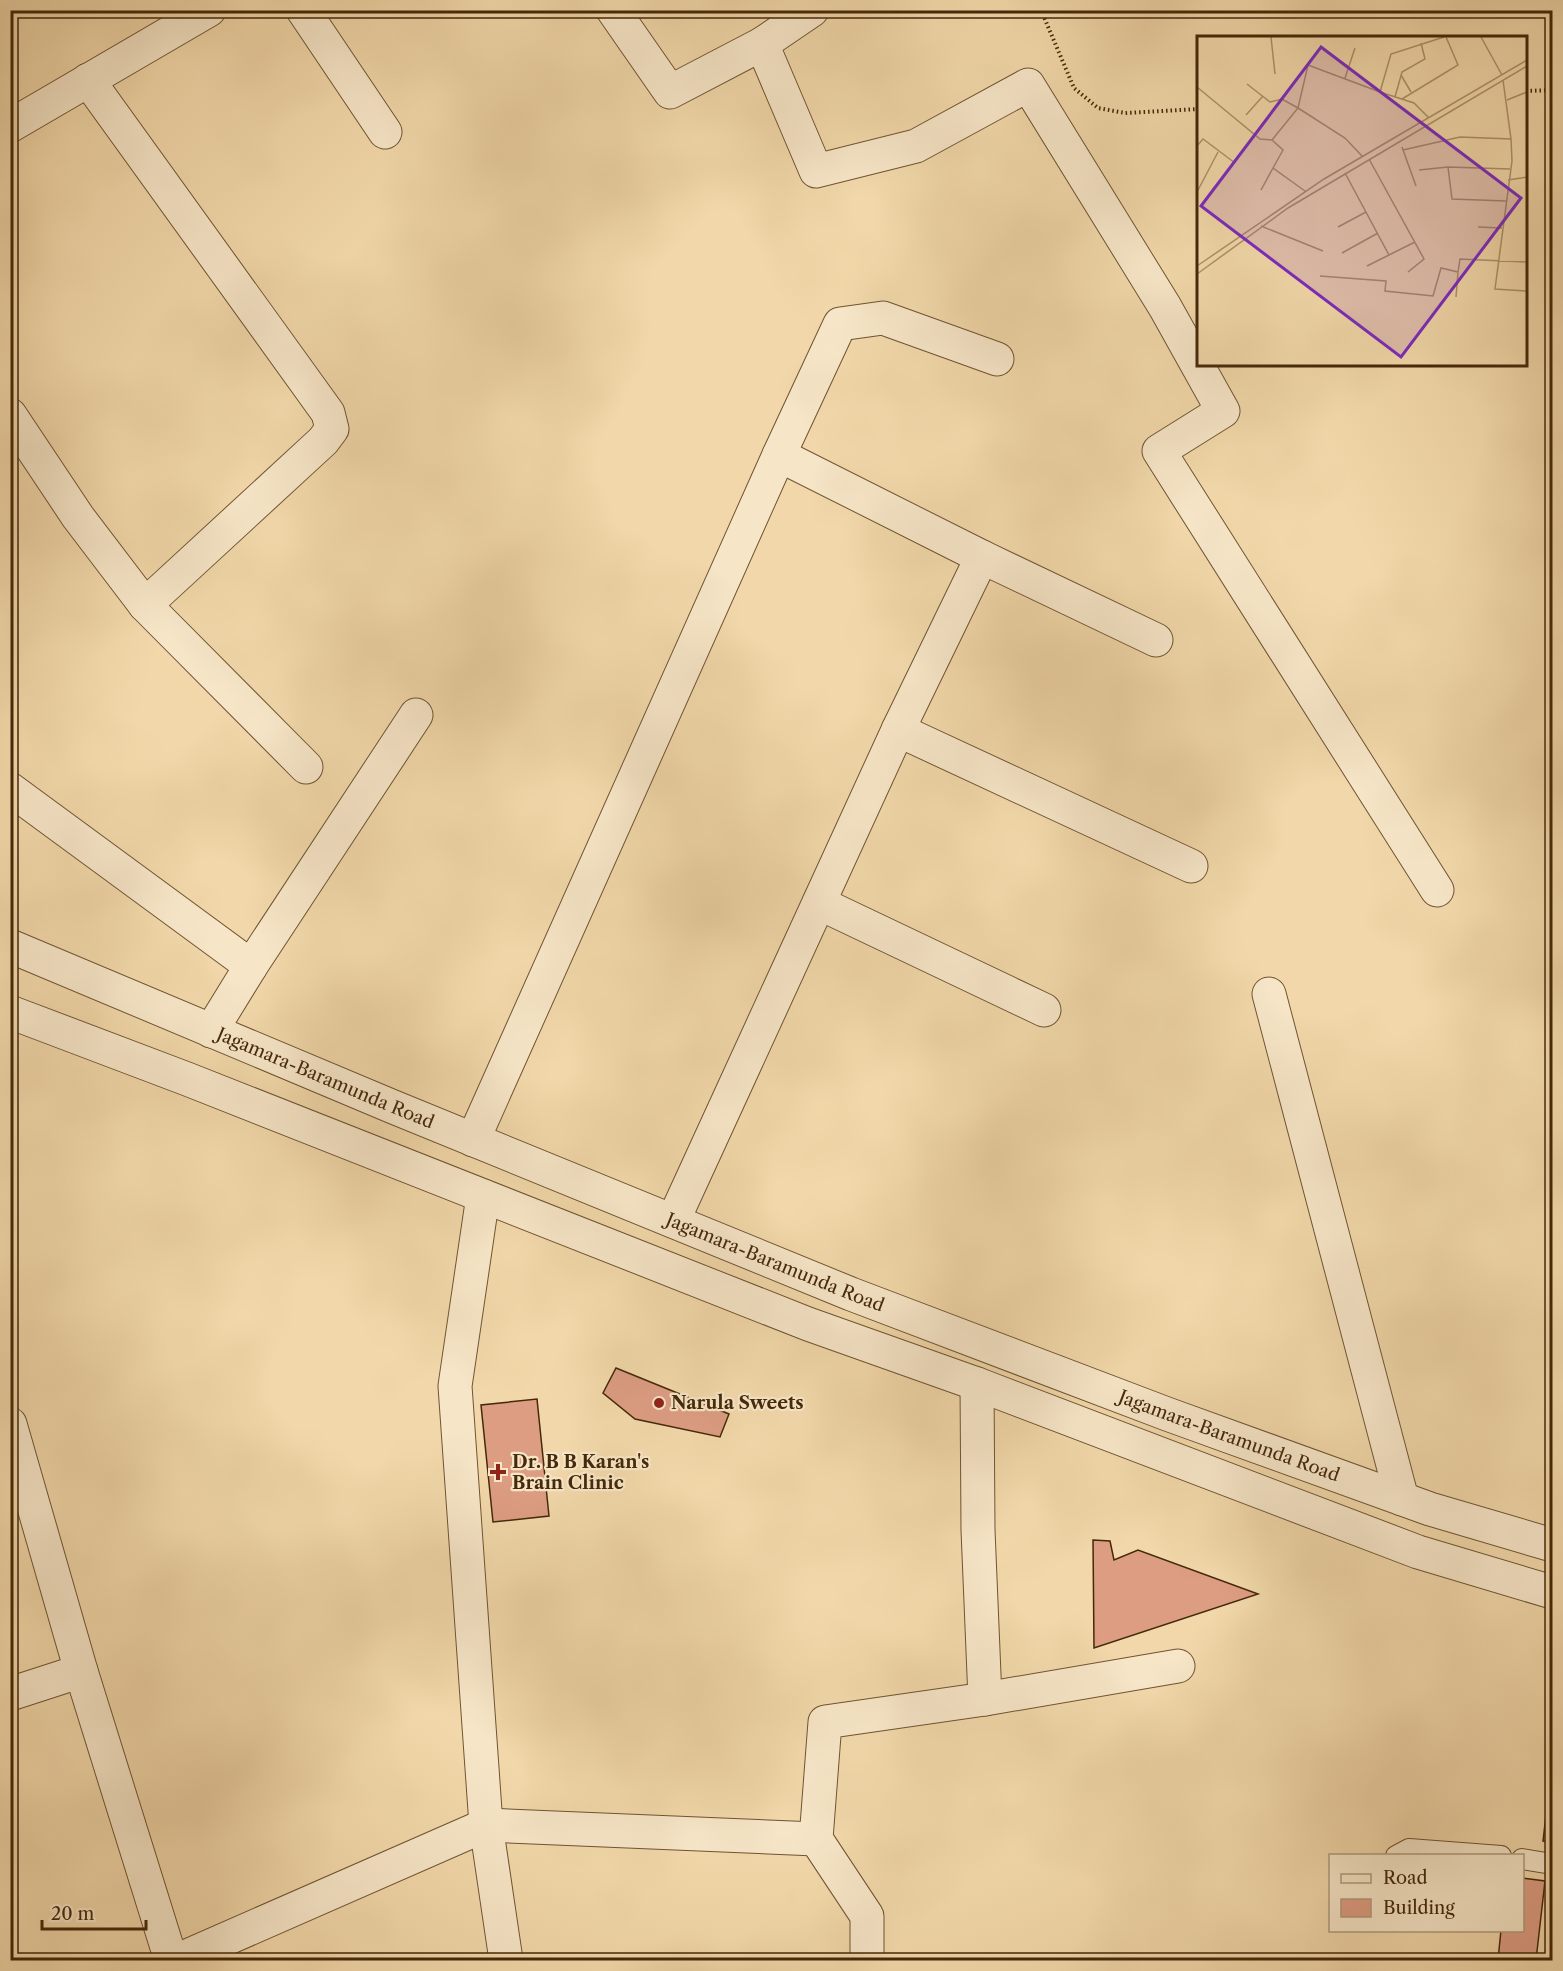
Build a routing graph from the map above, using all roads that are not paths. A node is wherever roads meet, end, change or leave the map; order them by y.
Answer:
1 (209, 10) edge
2 (303, 10) edge
3 (613, 10) edge
4 (812, 10) edge
5 (762, 44) junction
6 (88, 81) junction
7 (10, 126) edge
8 (385, 132) dead end
9 (997, 359) dead end
10 (1197, 364) edge
11 (1198, 366) edge
12 (10, 416) edge
13 (779, 455) junction
14 (982, 557) junction
15 (146, 605) junction
16 (1156, 640) dead end
17 (416, 715) dead end
18 (898, 730) junction
19 (306, 767) dead end
20 (10, 789) edge
21 (1191, 866) dead end
22 (1437, 890) dead end
23 (819, 903) junction
24 (10, 946) edge
25 (251, 966) junction
26 (1269, 994) dead end
27 (1044, 1010) dead end
28 (10, 1012) edge
29 (212, 1031) junction
30 (473, 1140) junction
31 (483, 1196) junction
32 (672, 1221) junction
33 (977, 1384) junction
34 (10, 1424) edge
35 (1402, 1499) junction
36 (1552, 1545) edge
37 (1552, 1592) edge
38 (1178, 1666) dead end
39 (81, 1671) junction
40 (10, 1694) edge
41 (985, 1699) junction
42 (486, 1825) junction
43 (816, 1839) junction
44 (1400, 1854) edge
45 (1475, 1854) edge
46 (1524, 1859) edge
47 (1552, 1864) edge
48 (171, 1960) edge
49 (178, 1960) edge
50 (506, 1960) edge
51 (867, 1960) edge

1 - 6 street
2 - 8 street
3 - 5 street
4 - 5 street
5 - 10 street
6 - 7 street
6 - 15 street
9 - 13 street
11 - 22 street
12 - 15 street
13 - 14 street
13 - 30 street
14 - 16 street
14 - 18 street
15 - 19 street
17 - 25 street
18 - 21 street
18 - 23 street
20 - 25 street
23 - 27 street
23 - 32 street
24 - 29 street, Jagamara-Baramunda Road
25 - 29 street
26 - 35 street
28 - 31 street
29 - 30 street, Jagamara-Baramunda Road
30 - 32 street, Jagamara-Baramunda Road
31 - 33 street
31 - 42 street
32 - 35 street, Jagamara-Baramunda Road
33 - 37 street
33 - 41 street
34 - 39 street
35 - 36 street, Jagamara-Baramunda Road
38 - 41 street
39 - 40 street
39 - 48 street
41 - 43 street
42 - 43 street
42 - 49 street
42 - 50 street
43 - 51 street
44 - 45 lane
46 - 47 lane

